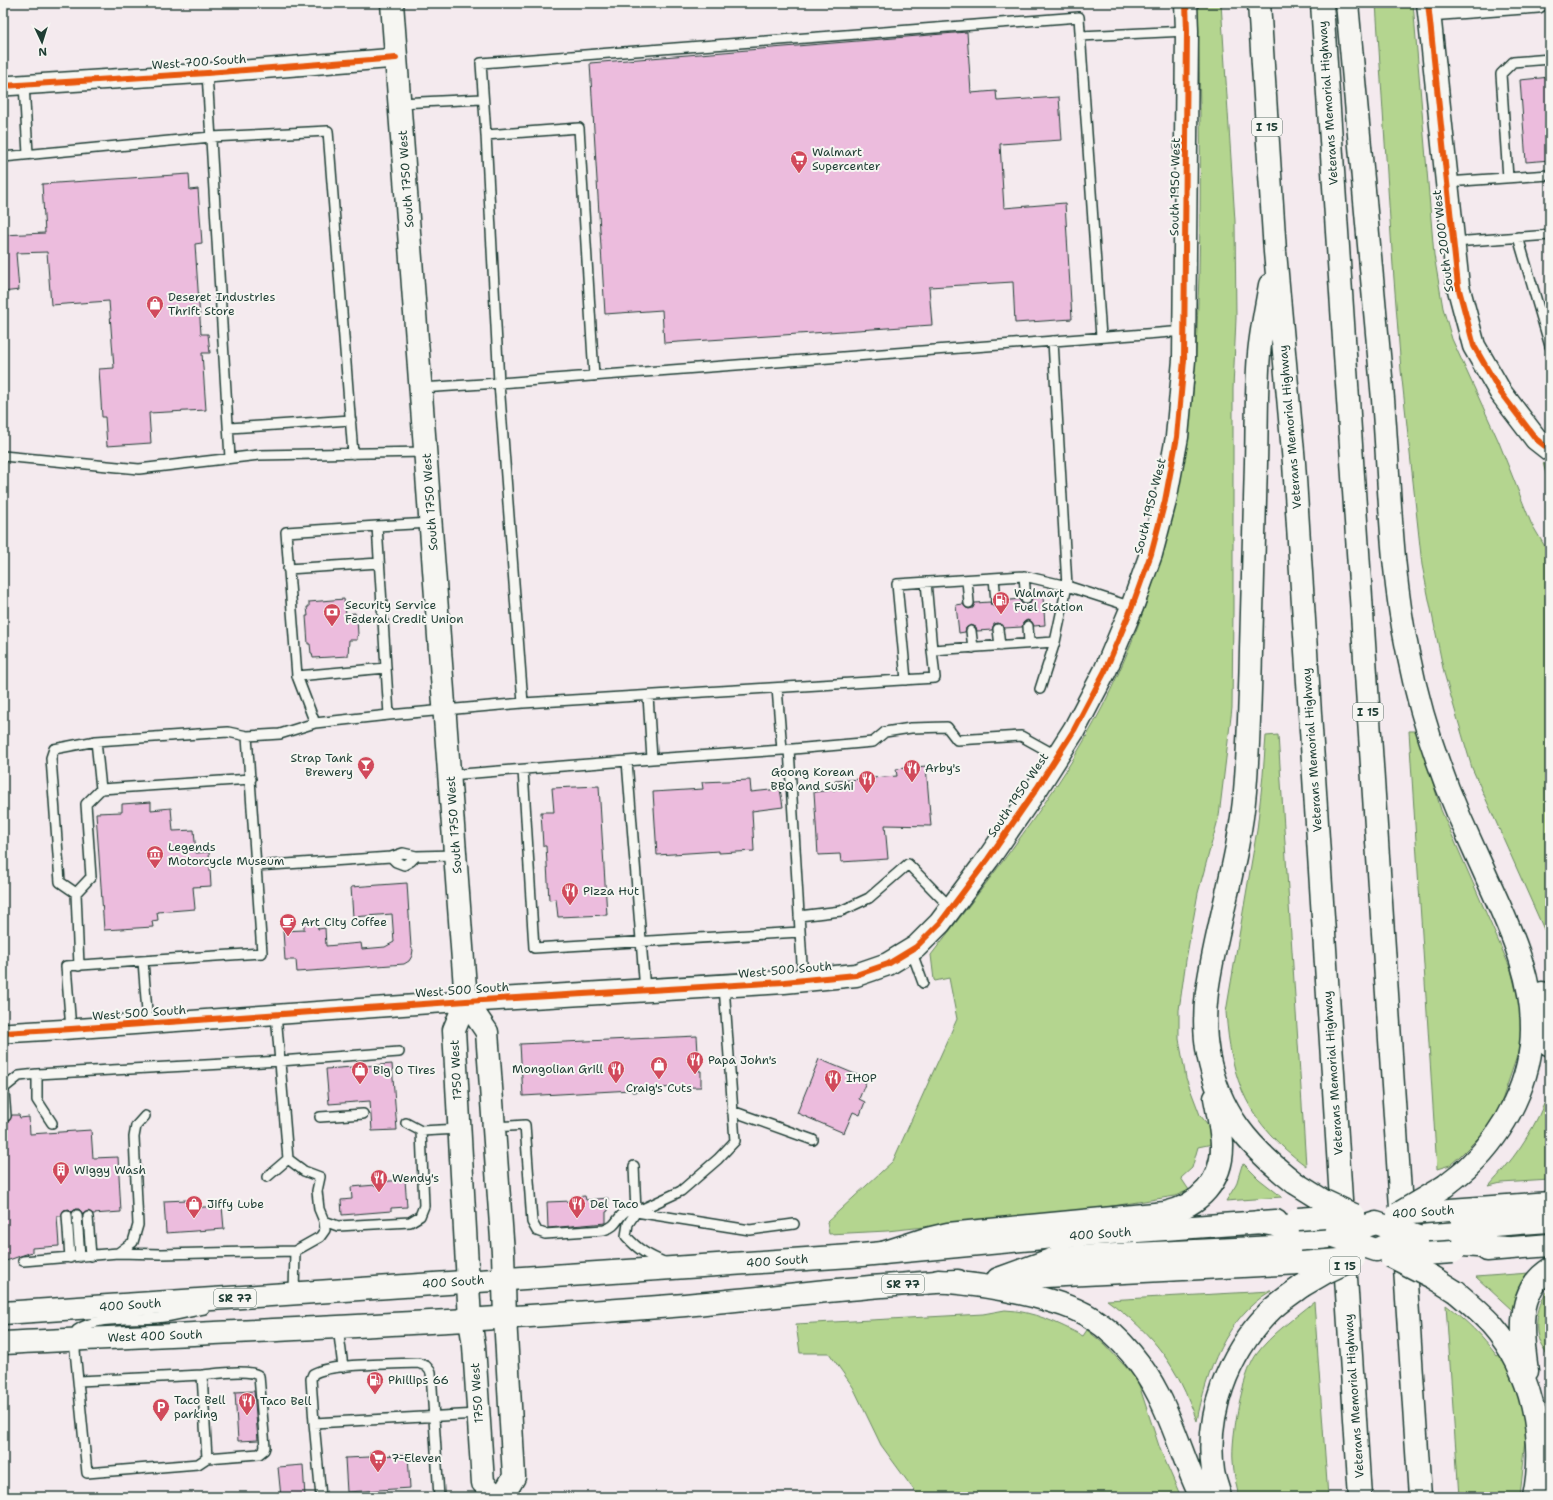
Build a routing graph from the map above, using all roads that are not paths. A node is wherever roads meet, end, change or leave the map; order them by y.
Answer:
1 (392, 3) edge
2 (1186, 3) edge
3 (1259, 3) edge
4 (1322, 3) edge
5 (1347, 3) edge
6 (1538, 3) edge
7 (1429, 7) edge
8 (1187, 31) junction
9 (1080, 36) junction
10 (396, 58) junction
11 (1550, 59) edge
12 (207, 73) junction
13 (24, 84) junction
14 (3, 86) edge
15 (482, 99) junction
16 (400, 103) junction
17 (486, 135) junction
18 (211, 137) junction
19 (28, 154) junction
20 (3, 157) edge
21 (1550, 175) edge
22 (1508, 178) junction
23 (1447, 182) junction
24 (1550, 235) edge
25 (1518, 237) junction
26 (1454, 242) junction
27 (1275, 252) junction
28 (1185, 331) junction
29 (1101, 337) junction
30 (1053, 341) junction
31 (1550, 346) edge
32 (594, 376) junction
33 (499, 383) junction
34 (421, 388) junction
35 (351, 420) junction
36 (229, 428) junction
37 (1550, 450) edge
38 (426, 452) junction
39 (354, 454) junction
40 (3, 456) edge
41 (230, 458) junction
42 (431, 523) junction
43 (377, 526) junction
44 (379, 563) junction
45 (288, 569) junction
46 (1024, 576) junction
47 (994, 578) junction
48 (967, 580) junction
49 (926, 582) junction
50 (1067, 586) junction
51 (1026, 599) dead end
52 (996, 601) dead end
53 (969, 604) dead end
54 (1132, 607) junction
55 (1028, 626) dead end
56 (998, 629) dead end
57 (971, 632) dead end
58 (1055, 642) junction
59 (1029, 643) junction
60 (1000, 646) junction
61 (973, 648) junction
62 (932, 650) junction
63 (386, 668) junction
64 (297, 676) junction
65 (906, 680) junction
66 (777, 688) junction
67 (1040, 689) dead end
68 (648, 696) junction
69 (523, 703) junction
70 (445, 710) junction
71 (389, 715) junction
72 (314, 723) junction
73 (247, 736) junction
74 (96, 741) junction
75 (786, 750) junction
76 (1058, 756) junction
77 (652, 759) junction
78 (627, 762) junction
79 (523, 770) junction
80 (450, 775) junction
81 (251, 778) junction
82 (101, 789) junction
83 (1470, 842) junction
84 (456, 855) junction
85 (256, 866) junction
86 (76, 893) junction
87 (951, 908) junction
88 (799, 916) junction
89 (800, 932) junction
90 (641, 942) junction
91 (913, 949) junction
92 (143, 961) junction
93 (78, 966) junction
94 (803, 980) junction
95 (923, 983) dead end
96 (724, 986) junction
97 (645, 991) junction
98 (466, 1001) junction
99 (276, 1014) junction
100 (148, 1024) junction
101 (71, 1029) junction
102 (3, 1033) edge
103 (1550, 1045) edge
104 (400, 1052) dead end
105 (280, 1061) junction
106 (1211, 1069) junction
107 (37, 1074) junction
108 (4, 1083) edge
109 (732, 1111) junction
110 (363, 1114) dead end
111 (6, 1116) dead end
112 (145, 1116) dead end
113 (320, 1117) dead end
114 (52, 1123) dead end
115 (406, 1123) dead end
116 (494, 1128) junction
117 (459, 1129) junction
118 (421, 1131) junction
119 (813, 1140) dead end
120 (288, 1159) junction
121 (634, 1166) dead end
122 (267, 1177) dead end
123 (1550, 1203) edge
124 (636, 1212) junction
125 (1398, 1214) junction
126 (67, 1215) dead end
127 (77, 1215) dead end
128 (1354, 1216) junction
129 (88, 1217) dead end
130 (324, 1221) junction
131 (1550, 1221) edge
132 (1376, 1223) junction
133 (794, 1224) dead end
134 (1452, 1234) junction
135 (1334, 1236) junction
136 (1418, 1236) junction
137 (1299, 1239) junction
138 (1550, 1245) edge
139 (295, 1251) junction
140 (118, 1253) junction
141 (883, 1253) junction
142 (1383, 1253) junction
143 (91, 1256) junction
144 (80, 1257) junction
145 (70, 1258) junction
146 (1354, 1259) junction
147 (23, 1262) dead end
148 (676, 1267) junction
149 (1550, 1269) edge
150 (504, 1278) junction
151 (468, 1282) junction
152 (938, 1282) junction
153 (294, 1293) junction
154 (262, 1296) junction
155 (3, 1313) edge
156 (506, 1317) junction
157 (470, 1320) junction
158 (338, 1327) junction
159 (235, 1333) joint
160 (74, 1340) junction
161 (3, 1343) edge
162 (343, 1367) junction
163 (202, 1375) junction
164 (79, 1381) junction
165 (1530, 1396) junction
166 (478, 1414) junction
167 (434, 1417) junction
168 (314, 1423) junction
169 (207, 1458) junction
170 (321, 1497) edge
171 (439, 1497) edge
172 (497, 1497) edge
173 (502, 1497) edge
174 (1201, 1497) edge
175 (1220, 1497) edge
176 (1360, 1497) edge
177 (1420, 1497) edge
178 (1534, 1497) edge

1 - 10 main road, South 1750 West
2 - 8 main road, South 1950 West
3 - 27 main road, Veterans Memorial Highway / I 15
4 - 177 main road, Veterans Memorial Highway / I 15
5 - 83 main road
6 - 7 street
7 - 23 main road, South 2000 West
8 - 9 lane
8 - 28 main road, South 1950 West
9 - 15 lane
9 - 29 lane
10 - 12 street, West 700 South
10 - 16 main road, South 1750 West
11 - 22 lane
12 - 13 street, West 700 South
12 - 18 lane
13 - 14 street, West 700 South
13 - 19 lane
15 - 16 lane
15 - 17 lane
16 - 34 main road, South 1750 West
17 - 32 lane
17 - 33 lane
18 - 19 lane
18 - 35 lane
18 - 36 lane
19 - 20 lane
21 - 22 lane
22 - 23 lane
23 - 26 main road, South 2000 West
24 - 25 lane
25 - 26 lane
25 - 31 lane
26 - 37 main road, South 2000 West
27 - 106 main road
27 - 176 main road, Veterans Memorial Highway / I 15
28 - 29 lane
28 - 54 main road, South 1950 West
29 - 30 lane
30 - 32 lane
30 - 50 lane
32 - 33 lane
33 - 34 lane
33 - 69 lane
34 - 38 main road, South 1750 West
35 - 36 lane
35 - 39 lane
36 - 41 lane
38 - 39 lane
38 - 42 main road, South 1750 West
39 - 41 lane
40 - 41 lane
42 - 43 lane
42 - 70 main road, South 1750 West
43 - 44 lane
43 - 45 lane
44 - 45 lane
44 - 63 lane
45 - 64 lane
46 - 47 lane
46 - 50 lane
46 - 51 lane
47 - 48 lane
47 - 52 lane
48 - 49 lane
48 - 53 lane
49 - 62 lane
49 - 65 lane
50 - 54 lane
50 - 58 lane
54 - 76 main road, South 1950 West
55 - 59 lane
56 - 60 lane
57 - 61 lane
58 - 59 lane
58 - 67 lane
59 - 60 lane
60 - 61 lane
61 - 62 lane
62 - 65 lane
63 - 64 lane
63 - 71 lane
64 - 72 lane
65 - 66 lane
66 - 68 lane
66 - 75 lane
68 - 69 lane
68 - 77 lane
69 - 70 lane
70 - 71 lane
70 - 80 main road, South 1750 West
71 - 72 lane
72 - 73 lane
73 - 74 lane
73 - 81 lane
74 - 82 lane
74 - 86 lane
75 - 76 lane
75 - 77 lane
75 - 88 lane
76 - 87 main road, South 1950 West
77 - 78 lane
78 - 79 lane
78 - 90 lane
79 - 80 lane
79 - 90 lane
80 - 84 main road, South 1750 West
81 - 82 lane
81 - 85 lane
82 - 86 lane
83 - 103 main road
83 - 125 main road, bridge
84 - 85 lane
84 - 98 main road, South 1750 West
85 - 92 lane
86 - 93 lane
87 - 88 lane
87 - 91 main road, South 1950 West
88 - 89 lane
89 - 90 lane
89 - 94 lane
90 - 97 lane
91 - 94 main road, West 500 South
91 - 95 lane
92 - 93 lane
92 - 100 lane
93 - 101 lane
94 - 96 main road, West 500 South
96 - 97 main road, West 500 South
96 - 109 lane
97 - 98 main road, West 500 South
98 - 99 street, West 500 South
98 - 116 main road
98 - 117 main road, 1750 West
99 - 100 street, West 500 South
99 - 105 lane
100 - 101 street, West 500 South
101 - 102 street, West 500 South
104 - 105 lane
105 - 107 lane
105 - 120 lane
106 - 128 main road, bridge
106 - 141 main road
107 - 108 lane
107 - 114 lane
108 - 111 lane
109 - 119 lane
109 - 124 lane
110 - 113 lane
112 - 140 lane
115 - 118 lane
116 - 124 lane
116 - 150 main road
117 - 118 lane
117 - 151 main road, 1750 West
118 - 130 lane
120 - 122 lane
120 - 130 lane
121 - 124 lane
123 - 134 main road, 400 South / SR 77
124 - 133 lane
124 - 148 lane
125 - 128 main road, 400 South / SR 77
125 - 132 main road
125 - 134 main road, 400 South / SR 77, bridge
126 - 145 lane
127 - 144 lane
128 - 132 main road
128 - 137 main road, 400 South / SR 77, bridge
129 - 143 lane
130 - 139 lane
131 - 134 main road
132 - 135 main road, bridge
132 - 136 main road, bridge
134 - 136 main road
134 - 138 main road, 400 South / SR 77
134 - 142 main road, 400 South / SR 77, bridge
135 - 137 main road
135 - 142 main road, bridge
136 - 142 main road, bridge
137 - 141 main road, 400 South / SR 77
137 - 146 main road, 400 South / SR 77, bridge
137 - 152 main road, 400 South / SR 77
139 - 140 lane
139 - 153 lane
140 - 143 lane
141 - 148 main road, 400 South / SR 77
142 - 146 main road, 400 South / SR 77
142 - 165 main road, bridge
143 - 144 lane
144 - 145 lane
145 - 147 lane
146 - 175 main road, bridge
148 - 150 main road, 400 South / SR 77
149 - 165 main road
150 - 151 main road, 400 South / SR 77
150 - 156 main road
151 - 153 main road, 400 South / SR 77
151 - 157 main road, 1750 West
152 - 156 main road, 400 South / SR 77
152 - 174 main road
153 - 154 main road, 400 South / SR 77
154 - 155 main road, 400 South / SR 77
154 - 160 lane
156 - 157 main road, 400 South / SR 77
156 - 173 main road
157 - 158 main road, 400 South / SR 77
157 - 166 main road, 1750 West
158 - 159 main road, 400 South / SR 77
158 - 162 lane
159 - 160 main road, West 400 South / SR 77
160 - 161 main road, SR 77
160 - 164 lane
162 - 167 lane
162 - 168 lane
163 - 164 lane
163 - 169 lane
163 - 169 lane
164 - 169 lane
165 - 178 main road
166 - 167 lane
166 - 172 main road, 1750 West
167 - 168 lane
167 - 171 lane
168 - 170 lane

